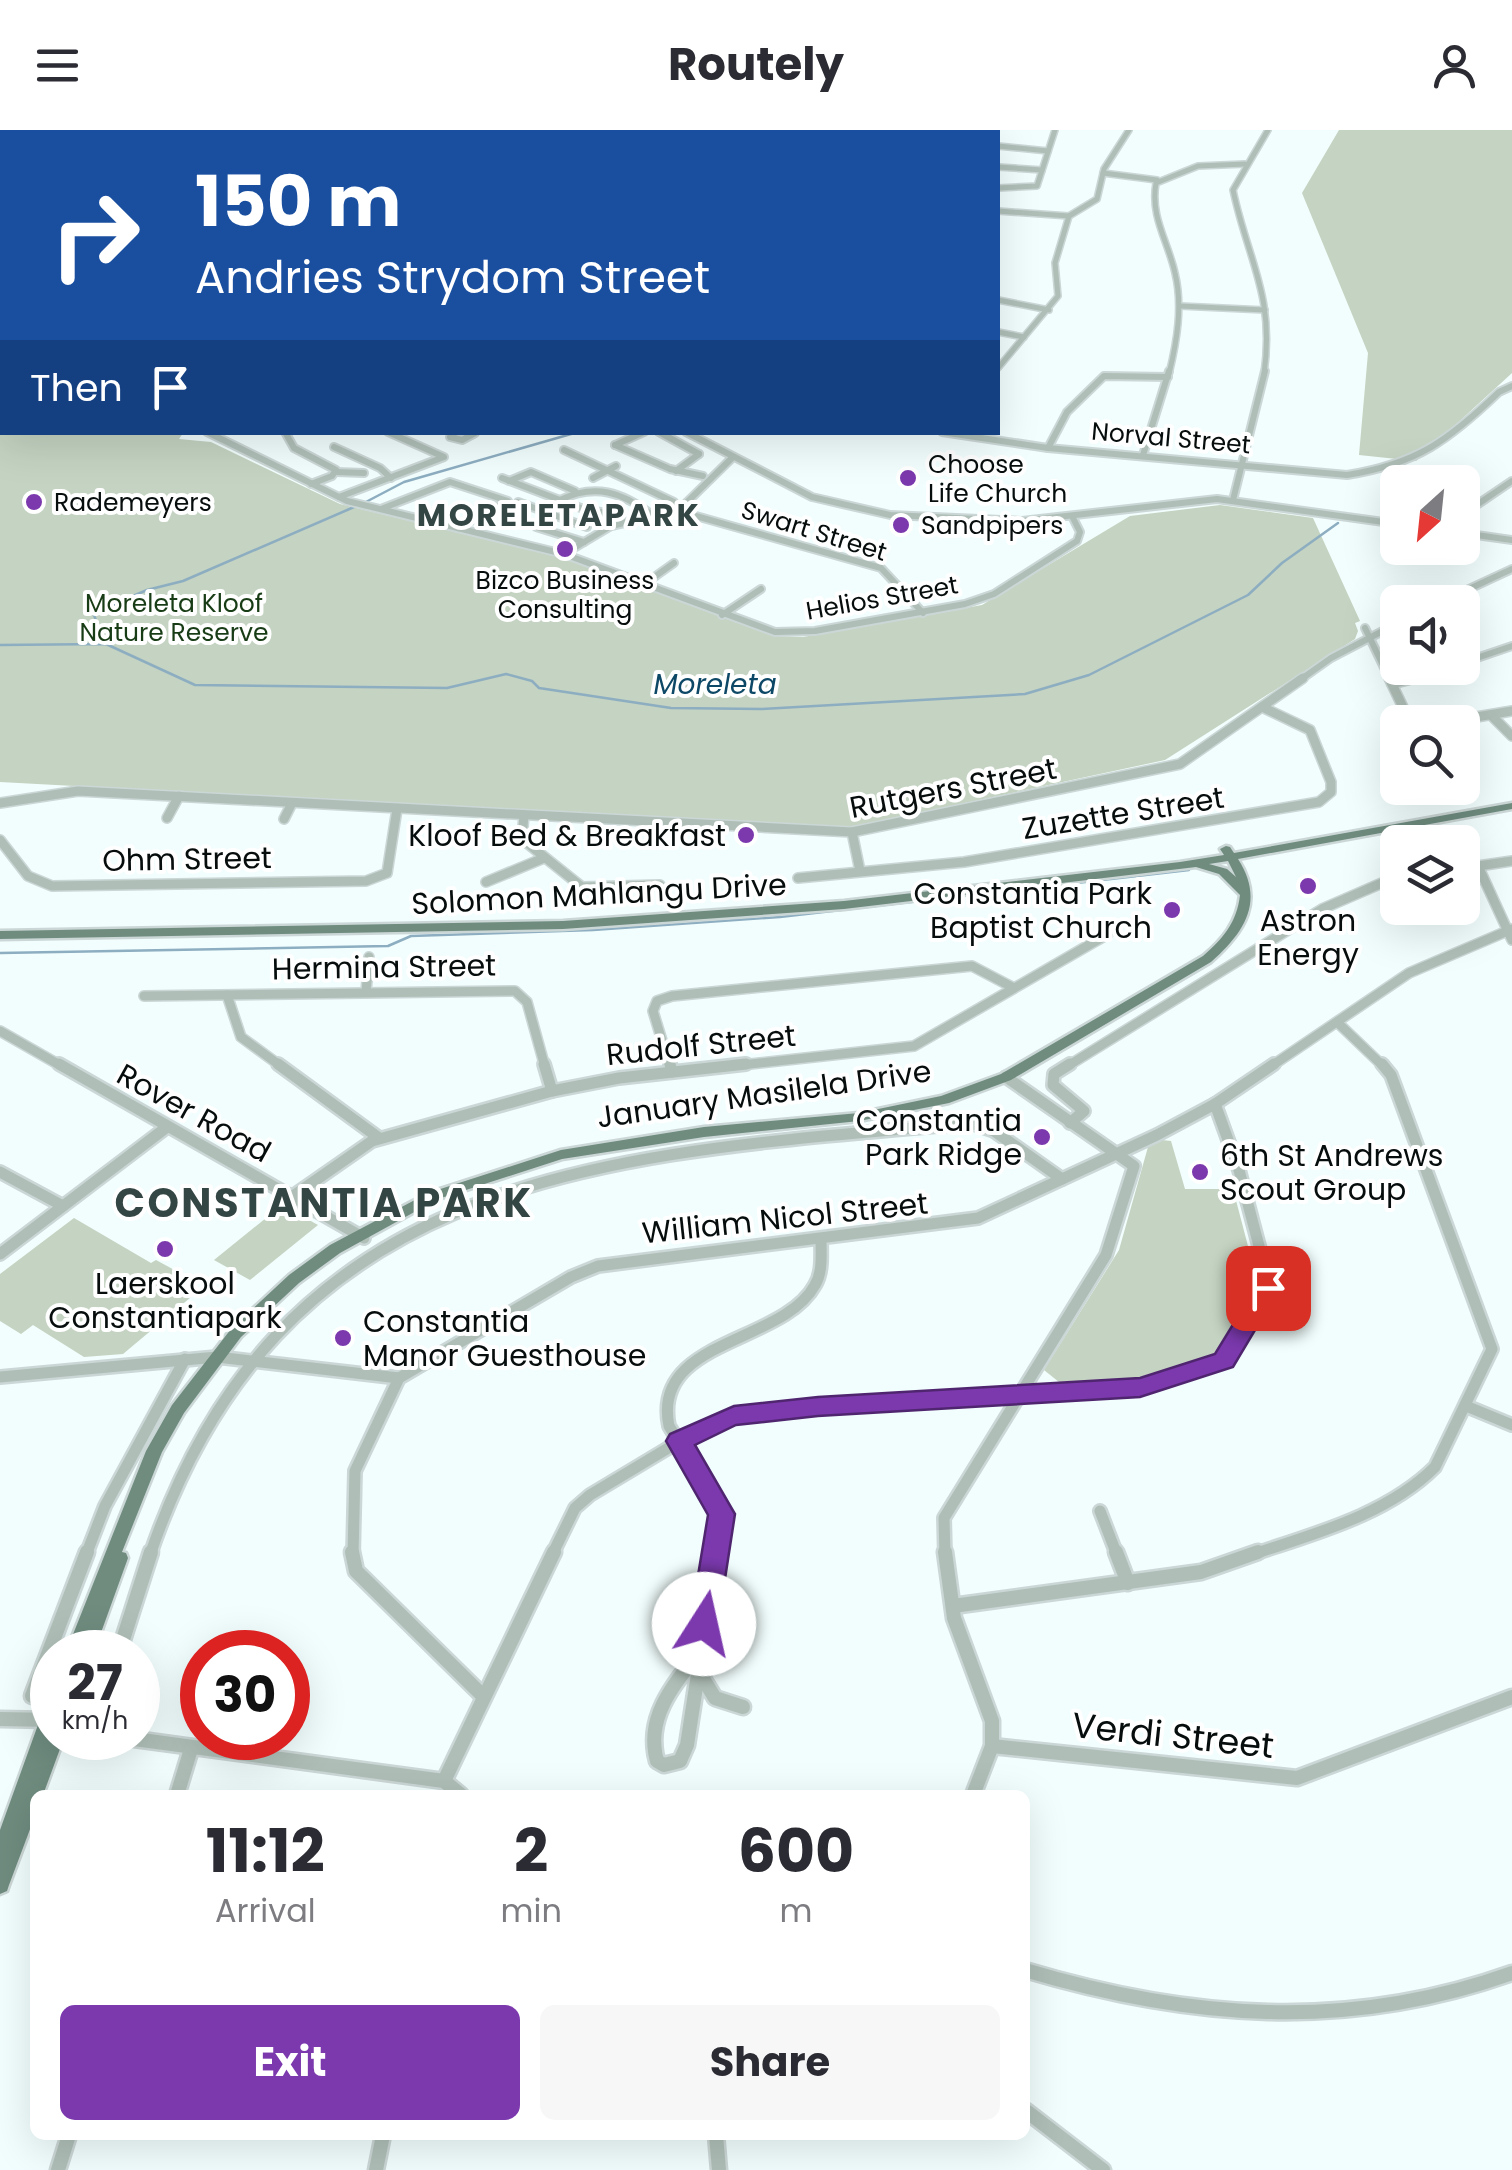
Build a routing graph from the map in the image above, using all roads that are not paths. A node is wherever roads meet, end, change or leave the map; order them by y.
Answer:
1 (1055, 130) edge
2 (1128, 130) edge
3 (1268, 130) edge
4 (1000, 146) edge
5 (1048, 151) junction
6 (1245, 164) junction
7 (1000, 166) edge
8 (1042, 170) junction
9 (1104, 173) junction
10 (1158, 180) junction
11 (1000, 188) edge
12 (1000, 212) edge
13 (1068, 216) junction
14 (1000, 300) edge
15 (1180, 306) junction
16 (1049, 310) junction
17 (1265, 310) junction
18 (1000, 332) edge
19 (1024, 337) junction
20 (1000, 363) edge
21 (1168, 378) junction
22 (1512, 386) edge
23 (212, 435) edge
24 (286, 435) edge
25 (395, 435) edge
26 (452, 435) edge
27 (471, 435) edge
28 (483, 435) edge
29 (638, 435) edge
30 (664, 435) edge
31 (691, 435) edge
32 (962, 435) edge
33 (492, 437) dead end
34 (334, 447) dead end
35 (1048, 448) junction
36 (564, 450) dead end
37 (1143, 455) junction
38 (732, 458) junction
39 (1244, 464) junction
40 (616, 466) dead end
41 (607, 471) junction
42 (676, 471) junction
43 (336, 472) junction
44 (364, 473) dead end
45 (703, 476) dead end
46 (391, 478) junction
47 (593, 478) dead end
48 (1511, 482) edge
49 (311, 484) junction
50 (576, 491) junction
51 (338, 497) junction
52 (812, 497) junction
53 (560, 500) junction
54 (1233, 500) junction
55 (518, 502) dead end
56 (1480, 503) edge
57 (676, 506) junction
58 (850, 508) junction
59 (380, 510) junction
60 (652, 514) dead end
61 (552, 515) junction
62 (1072, 516) junction
63 (622, 519) dead end
64 (1380, 521) edge
65 (458, 528) junction
66 (587, 528) dead end
67 (1480, 536) edge
68 (1512, 540) edge
69 (584, 542) junction
70 (564, 554) junction
71 (674, 562) dead end
72 (1512, 569) edge
73 (644, 585) junction
74 (1478, 585) edge
75 (761, 589) dead end
76 (923, 613) junction
77 (722, 615) junction
78 (1380, 629) edge
79 (1366, 633) junction
80 (1512, 646) edge
81 (1480, 657) edge
82 (1380, 660) edge
83 (1262, 707) junction
84 (1512, 711) edge
85 (1492, 716) junction
86 (1480, 718) edge
87 (1512, 736) edge
88 (178, 796) junction
89 (1512, 798) edge
90 (0, 803) edge
91 (292, 803) junction
92 (1512, 806) edge
93 (397, 808) junction
94 (524, 815) junction
95 (168, 818) dead end
96 (284, 818) dead end
97 (852, 832) junction
98 (0, 840) edge
99 (1232, 852) junction
100 (544, 858) junction
101 (1512, 862) edge
102 (1180, 866) junction
103 (1480, 866) edge
104 (1480, 870) edge
105 (860, 871) junction
106 (798, 878) dead end
107 (486, 882) dead end
108 (1380, 884) edge
109 (660, 885) dead end
110 (1003, 887) junction
111 (1246, 899) junction
112 (1510, 933) edge
113 (1108, 934) dead end
114 (0, 937) edge
115 (370, 957) dead end
116 (1210, 957) junction
117 (1014, 988) junction
118 (366, 992) junction
119 (227, 994) junction
120 (144, 996) dead end
121 (1337, 1022) junction
122 (0, 1031) edge
123 (672, 1072) junction
124 (1006, 1077) junction
125 (552, 1091) junction
126 (1215, 1104) junction
127 (1070, 1122) junction
128 (168, 1126) junction
129 (379, 1138) junction
130 (1120, 1153) junction
131 (0, 1172) edge
132 (1062, 1179) junction
133 (293, 1196) junction
134 (63, 1206) junction
135 (362, 1236) junction
136 (820, 1239) junction
137 (0, 1254) edge
138 (220, 1357) junction
139 (185, 1358) junction
140 (254, 1361) junction
141 (0, 1377) edge
142 (399, 1378) junction
143 (1018, 1396) junction
144 (1466, 1406) junction
145 (1512, 1425) edge
146 (679, 1441) junction
147 (1100, 1512) dead end
148 (1128, 1583) junction
149 (953, 1606) junction
150 (57, 1630) edge
151 (83, 1630) edge
152 (94, 1630) edge
153 (125, 1630) edge
154 (699, 1653) junction
155 (697, 1670) junction
156 (483, 1696) junction
157 (1512, 1696) edge
158 (744, 1706) dead end
159 (0, 1720) edge
160 (30, 1721) edge
161 (992, 1746) junction
162 (37, 1760) edge
163 (40, 1760) edge
164 (188, 1760) edge
165 (273, 1760) edge
166 (444, 1781) junction
167 (30, 1790) edge
168 (179, 1790) edge
169 (455, 1790) edge
170 (975, 1790) edge
171 (30, 1791) edge
172 (0, 1856) edge
173 (0, 1885) edge
174 (1030, 1971) edge
175 (1512, 1973) edge
176 (1030, 2114) edge
177 (68, 2140) edge
178 (382, 2140) edge
179 (716, 2140) edge
180 (58, 2170) edge
181 (376, 2170) edge
182 (719, 2170) edge
183 (1103, 2170) edge

1 - 5 street
2 - 9 street
3 - 6 street
4 - 5 street
5 - 8 street
6 - 10 street
6 - 17 street
7 - 8 street
8 - 11 street
9 - 10 street
9 - 13 street
10 - 15 street
12 - 13 street
13 - 16 street
14 - 16 street
15 - 17 street
15 - 21 street
16 - 19 street
17 - 39 street
18 - 19 street
19 - 20 street
21 - 35 street
21 - 37 street
22 - 39 street, Norval Street
23 - 49 street, Helios Street
24 - 43 street
25 - 46 street
26 - 27 street
28 - 33 street
29 - 42 street
30 - 42 street
31 - 38 street
32 - 35 street, Norval Street
34 - 46 street
35 - 37 street, Norval Street
36 - 41 street, Swart Street
37 - 39 street, Norval Street
38 - 52 street
38 - 57 street
39 - 54 street
40 - 41 street
41 - 47 street
41 - 57 street, Swart Street
42 - 45 street
43 - 44 street
43 - 49 street
46 - 51 street
48 - 56 street
49 - 51 street, Helios Street
50 - 53 street
50 - 53 street
50 - 60 street
51 - 59 street, Helios Street
52 - 58 street
52 - 58 street
53 - 63 street
54 - 62 street
54 - 64 street
55 - 61 street
57 - 69 street
57 - 76 street, Swart Street
58 - 62 street
59 - 65 street, Helios Street
59 - 65 street
61 - 66 street
61 - 69 street
62 - 76 street, Helios Street
65 - 70 street, Helios Street
67 - 68 street
69 - 70 street
70 - 73 street, Helios Street
71 - 73 street
72 - 74 street
73 - 77 street, Helios Street
75 - 77 street
76 - 77 street, Helios Street
78 - 79 street, Rutgers Street
79 - 82 street
79 - 83 street, Rutgers Street
80 - 81 street
83 - 97 street, Rutgers Street
83 - 105 street, Zuzette Street
84 - 85 street
85 - 86 street
85 - 87 street
88 - 90 street, Rutgers Street
88 - 91 street, Rutgers Street
88 - 95 street
89 - 99 main road, Solomon Mahlangu Drive
91 - 93 street, Rutgers Street
91 - 96 street
92 - 99 main road, Solomon Mahlangu Drive
93 - 94 street, Rutgers Street
93 - 98 street, Ohm Street
94 - 97 street, Rutgers Street
94 - 100 street
97 - 105 street
99 - 102 main road, Solomon Mahlangu Drive
99 - 110 main road, Solomon Mahlangu Drive
99 - 111 main road
99 - 116 main road, January Masilela Drive
100 - 107 street
100 - 109 street
101 - 103 street
102 - 110 main road, Solomon Mahlangu Drive
102 - 111 main road
104 - 112 street
105 - 106 street, Zuzette Street
108 - 127 street
110 - 114 main road, Solomon Mahlangu Drive
111 - 116 main road, January Masilela Drive
112 - 121 street, William Nicol Street
113 - 117 street, Rudolf Street
115 - 118 street
116 - 124 main road, January Masilela Drive
117 - 123 street, Rudolf Street
117 - 123 street
118 - 119 street, Hermina Street
118 - 125 street, Hermina Street
119 - 120 street, Hermina Street
119 - 129 street
121 - 126 street, William Nicol Street
121 - 144 street
122 - 128 street, Rover Road
123 - 125 street, Rudolf Street
124 - 127 street
124 - 135 main road, January Masilela Drive
125 - 129 street, Rudolf Street
126 - 130 street, William Nicol Street
126 - 143 street
127 - 130 street
128 - 133 street, Rover Road
128 - 134 street
129 - 133 street, Rudolf Street
130 - 132 street, William Nicol Street
130 - 143 street
131 - 134 street
132 - 136 street, William Nicol Street
132 - 140 street
133 - 135 street, Rover Road
134 - 137 street
135 - 138 main road, January Masilela Drive
136 - 142 street, William Nicol Street
136 - 146 street
138 - 139 street
138 - 140 street
138 - 151 main road, January Masilela Drive
138 - 152 main road, January Masilela Drive
139 - 141 street
139 - 150 street
140 - 142 street
140 - 153 street
142 - 156 street
143 - 146 street
143 - 149 street
144 - 145 street
144 - 148 street
146 - 154 street
146 - 156 street
147 - 148 street
148 - 149 street
149 - 161 street
154 - 155 street
154 - 155 street
155 - 158 street
156 - 166 street
157 - 161 street, Verdi Street
159 - 160 street
161 - 170 street
162 - 172 main road
163 - 167 main road
164 - 168 street
165 - 166 street
166 - 169 street
171 - 173 main road
174 - 175 street
176 - 183 street
177 - 180 street
178 - 181 street
179 - 182 street

